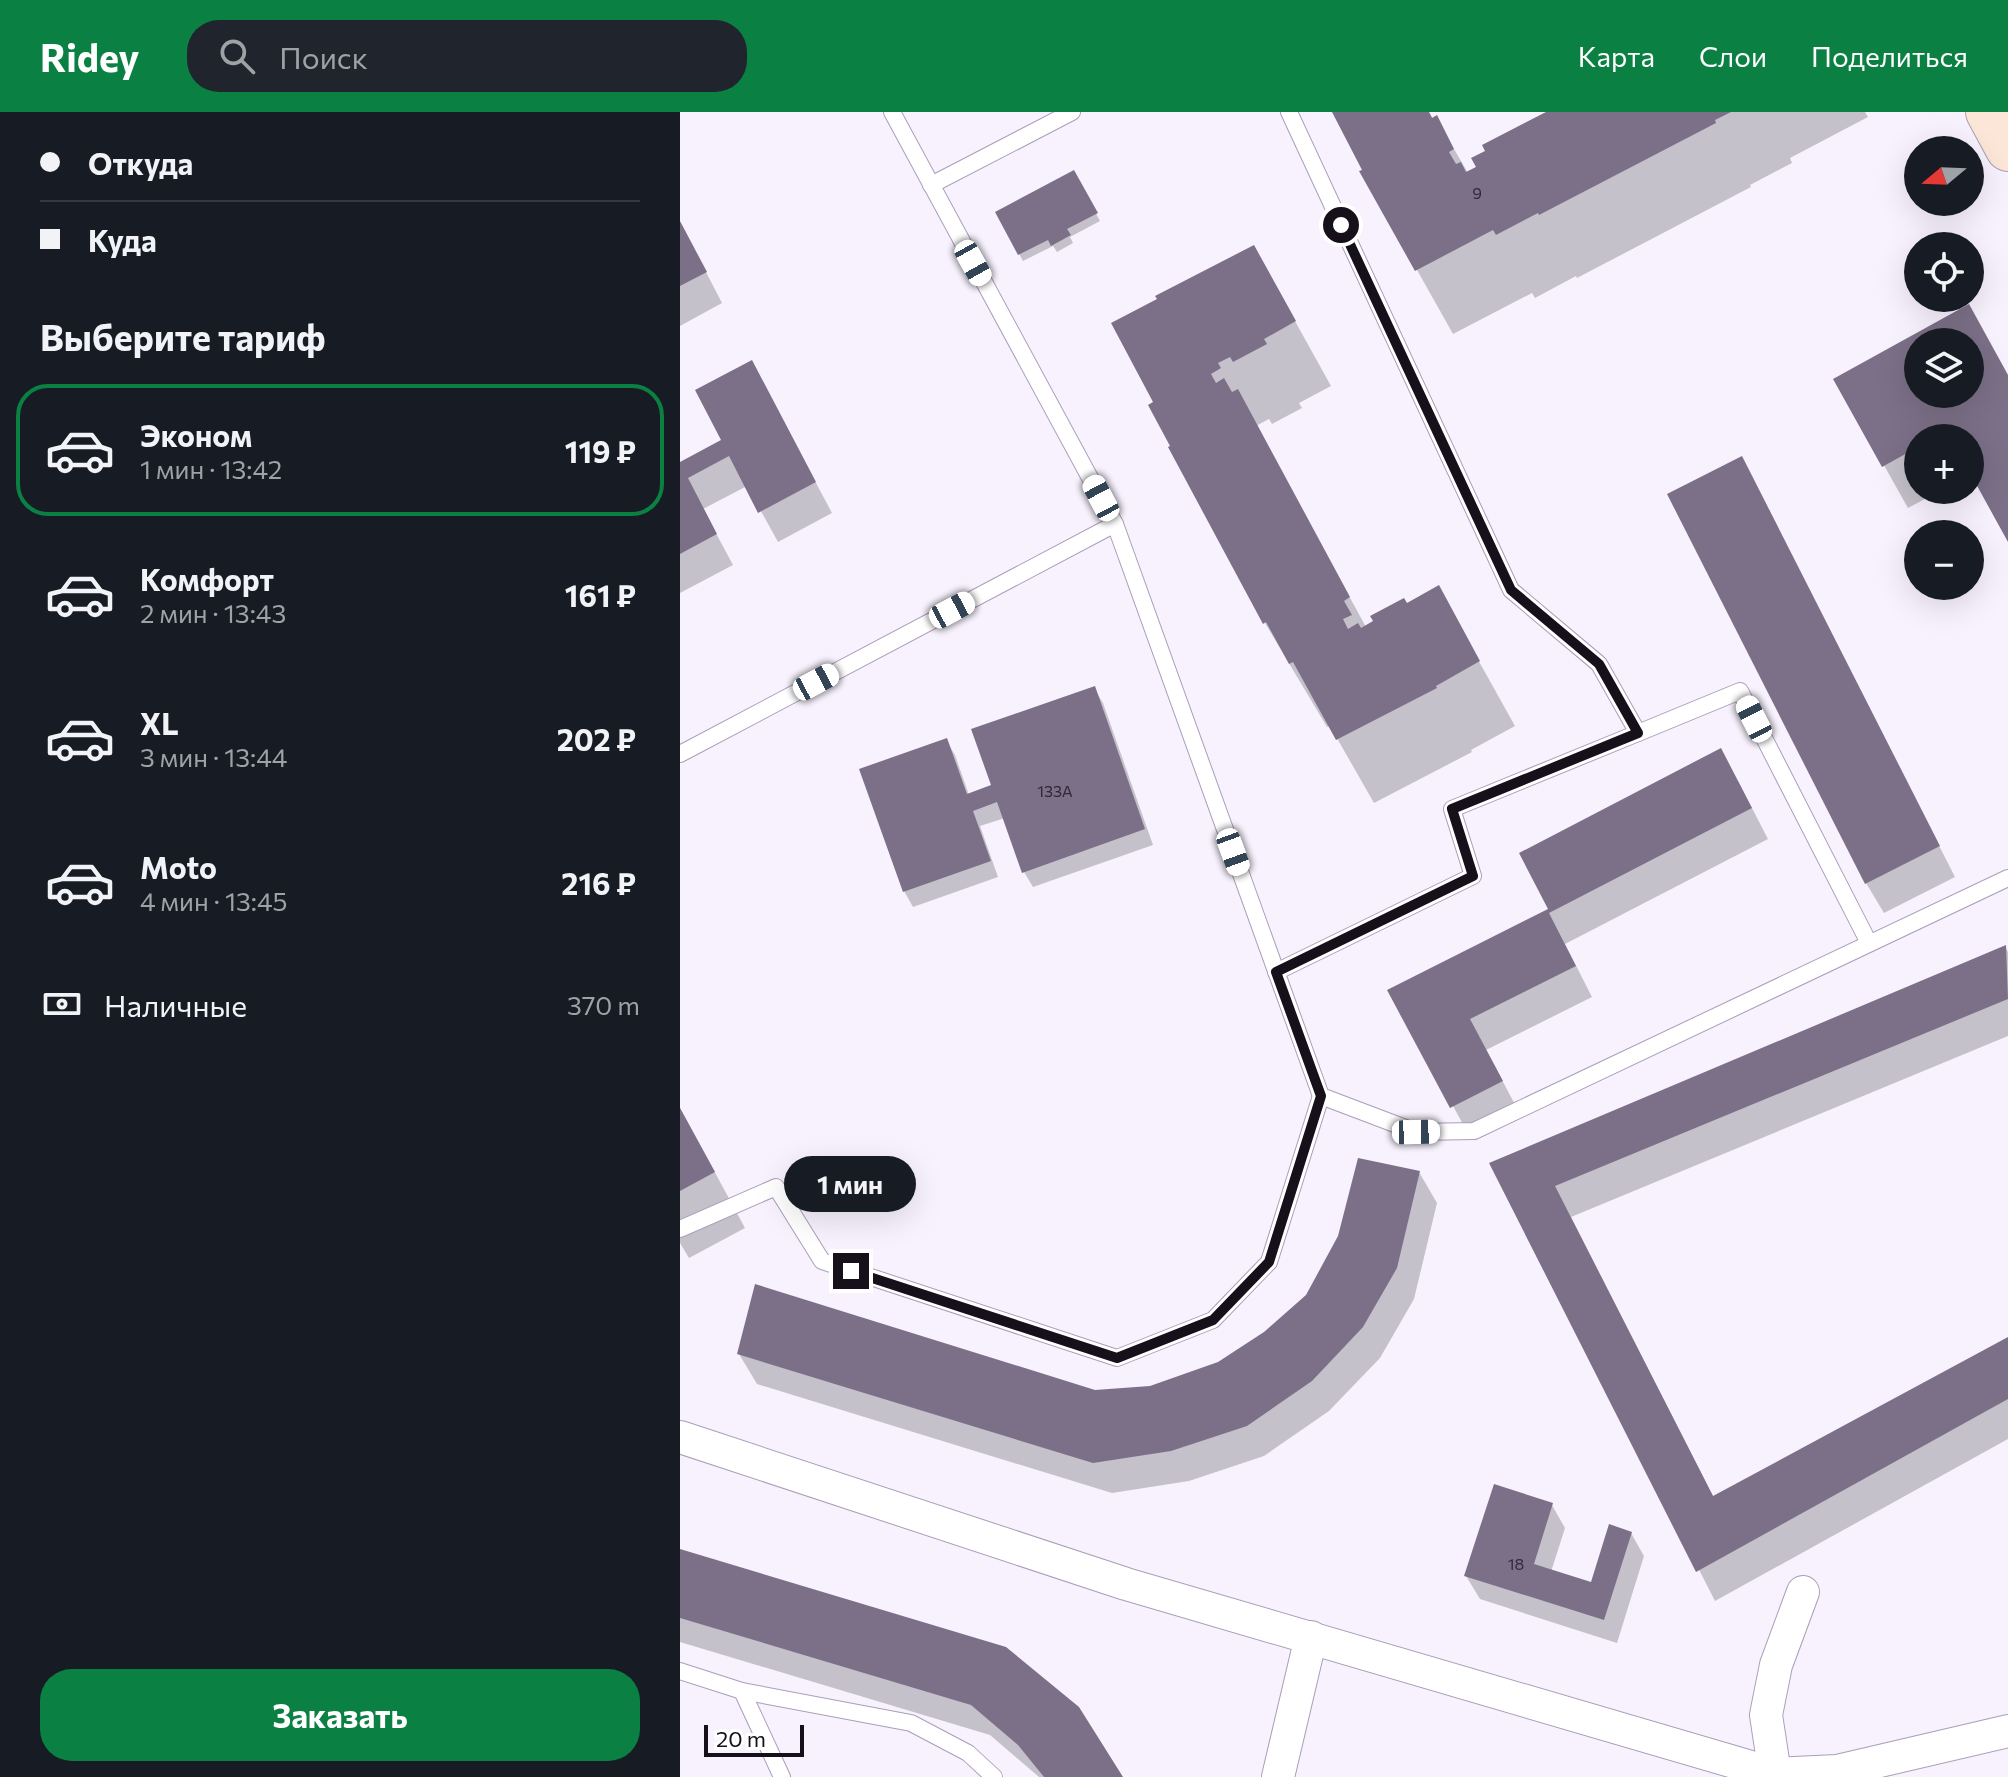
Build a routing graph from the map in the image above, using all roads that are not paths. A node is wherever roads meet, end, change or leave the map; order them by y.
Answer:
1 (892, 112) edge
2 (1072, 112) edge
3 (1289, 112) edge
4 (1988, 112) edge
5 (2008, 149) edge
6 (931, 185) junction
7 (1115, 524) junction
8 (1638, 733) junction
9 (680, 754) edge
10 (2008, 878) edge
11 (1869, 943) junction
12 (1276, 972) junction
13 (1321, 1096) junction
14 (680, 1229) edge
15 (680, 1437) edge
16 (1803, 1592) dead end
17 (1311, 1637) junction
18 (680, 1671) edge
19 (742, 1691) junction
20 (2008, 1731) edge
21 (1727, 1769) edge
22 (1775, 1774) junction
23 (782, 1777) edge
24 (994, 1777) edge
25 (1278, 1777) edge

1 - 6 lane
2 - 6 lane
3 - 8 lane
4 - 5 main road
6 - 7 lane
7 - 9 lane
7 - 12 lane
8 - 11 lane
8 - 12 lane
10 - 11 lane
11 - 13 lane
12 - 13 lane
13 - 14 lane
15 - 17 street
16 - 22 street
17 - 21 street
17 - 25 street
18 - 19 lane
19 - 23 lane
19 - 24 lane
20 - 22 street
21 - 22 street

